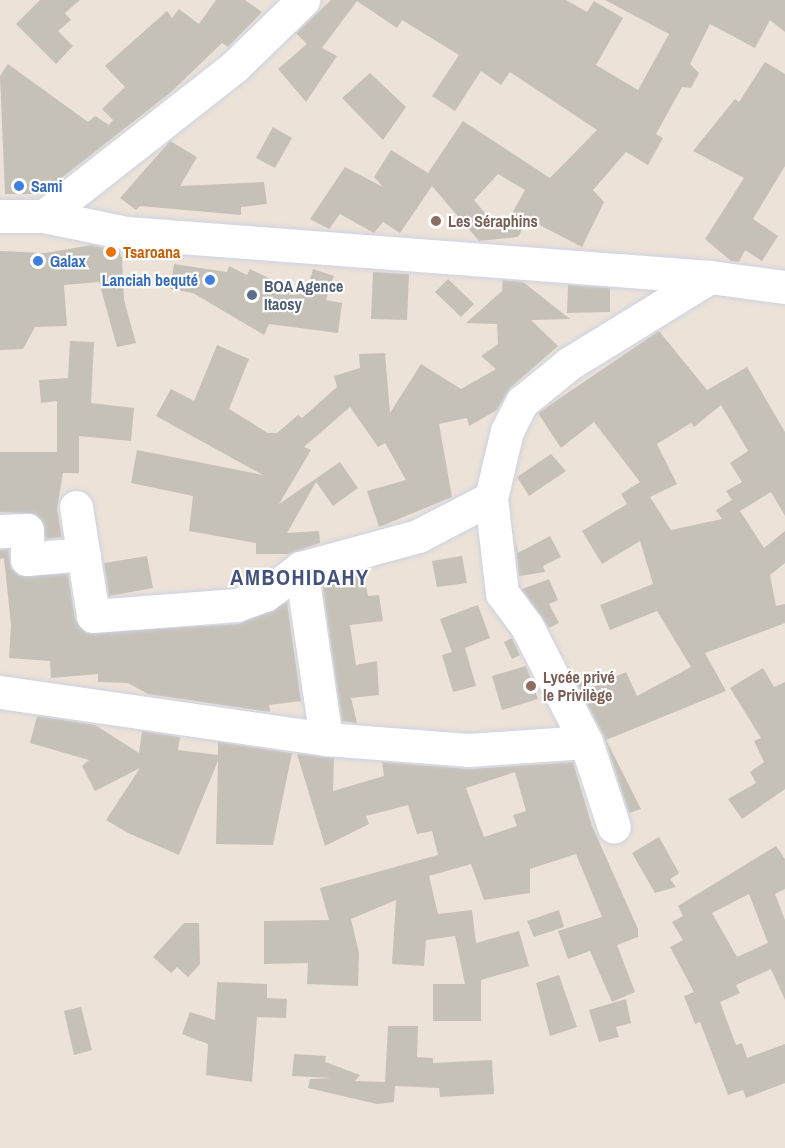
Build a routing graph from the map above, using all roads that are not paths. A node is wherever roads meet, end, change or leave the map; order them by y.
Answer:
1 (303, 0) edge
2 (0, 216) edge
3 (44, 216) junction
4 (710, 277) junction
5 (785, 287) edge
6 (491, 498) junction
7 (76, 507) dead end
8 (0, 531) edge
9 (84, 554) junction
10 (301, 568) junction
11 (0, 692) edge
12 (326, 739) junction
13 (586, 742) junction
14 (614, 827) dead end

1 - 3 street
2 - 3 street
3 - 4 street
4 - 5 street
4 - 6 street
6 - 10 street
6 - 13 street
7 - 9 street
8 - 9 street
9 - 10 street
10 - 12 street
11 - 12 street
12 - 13 street
13 - 14 street

